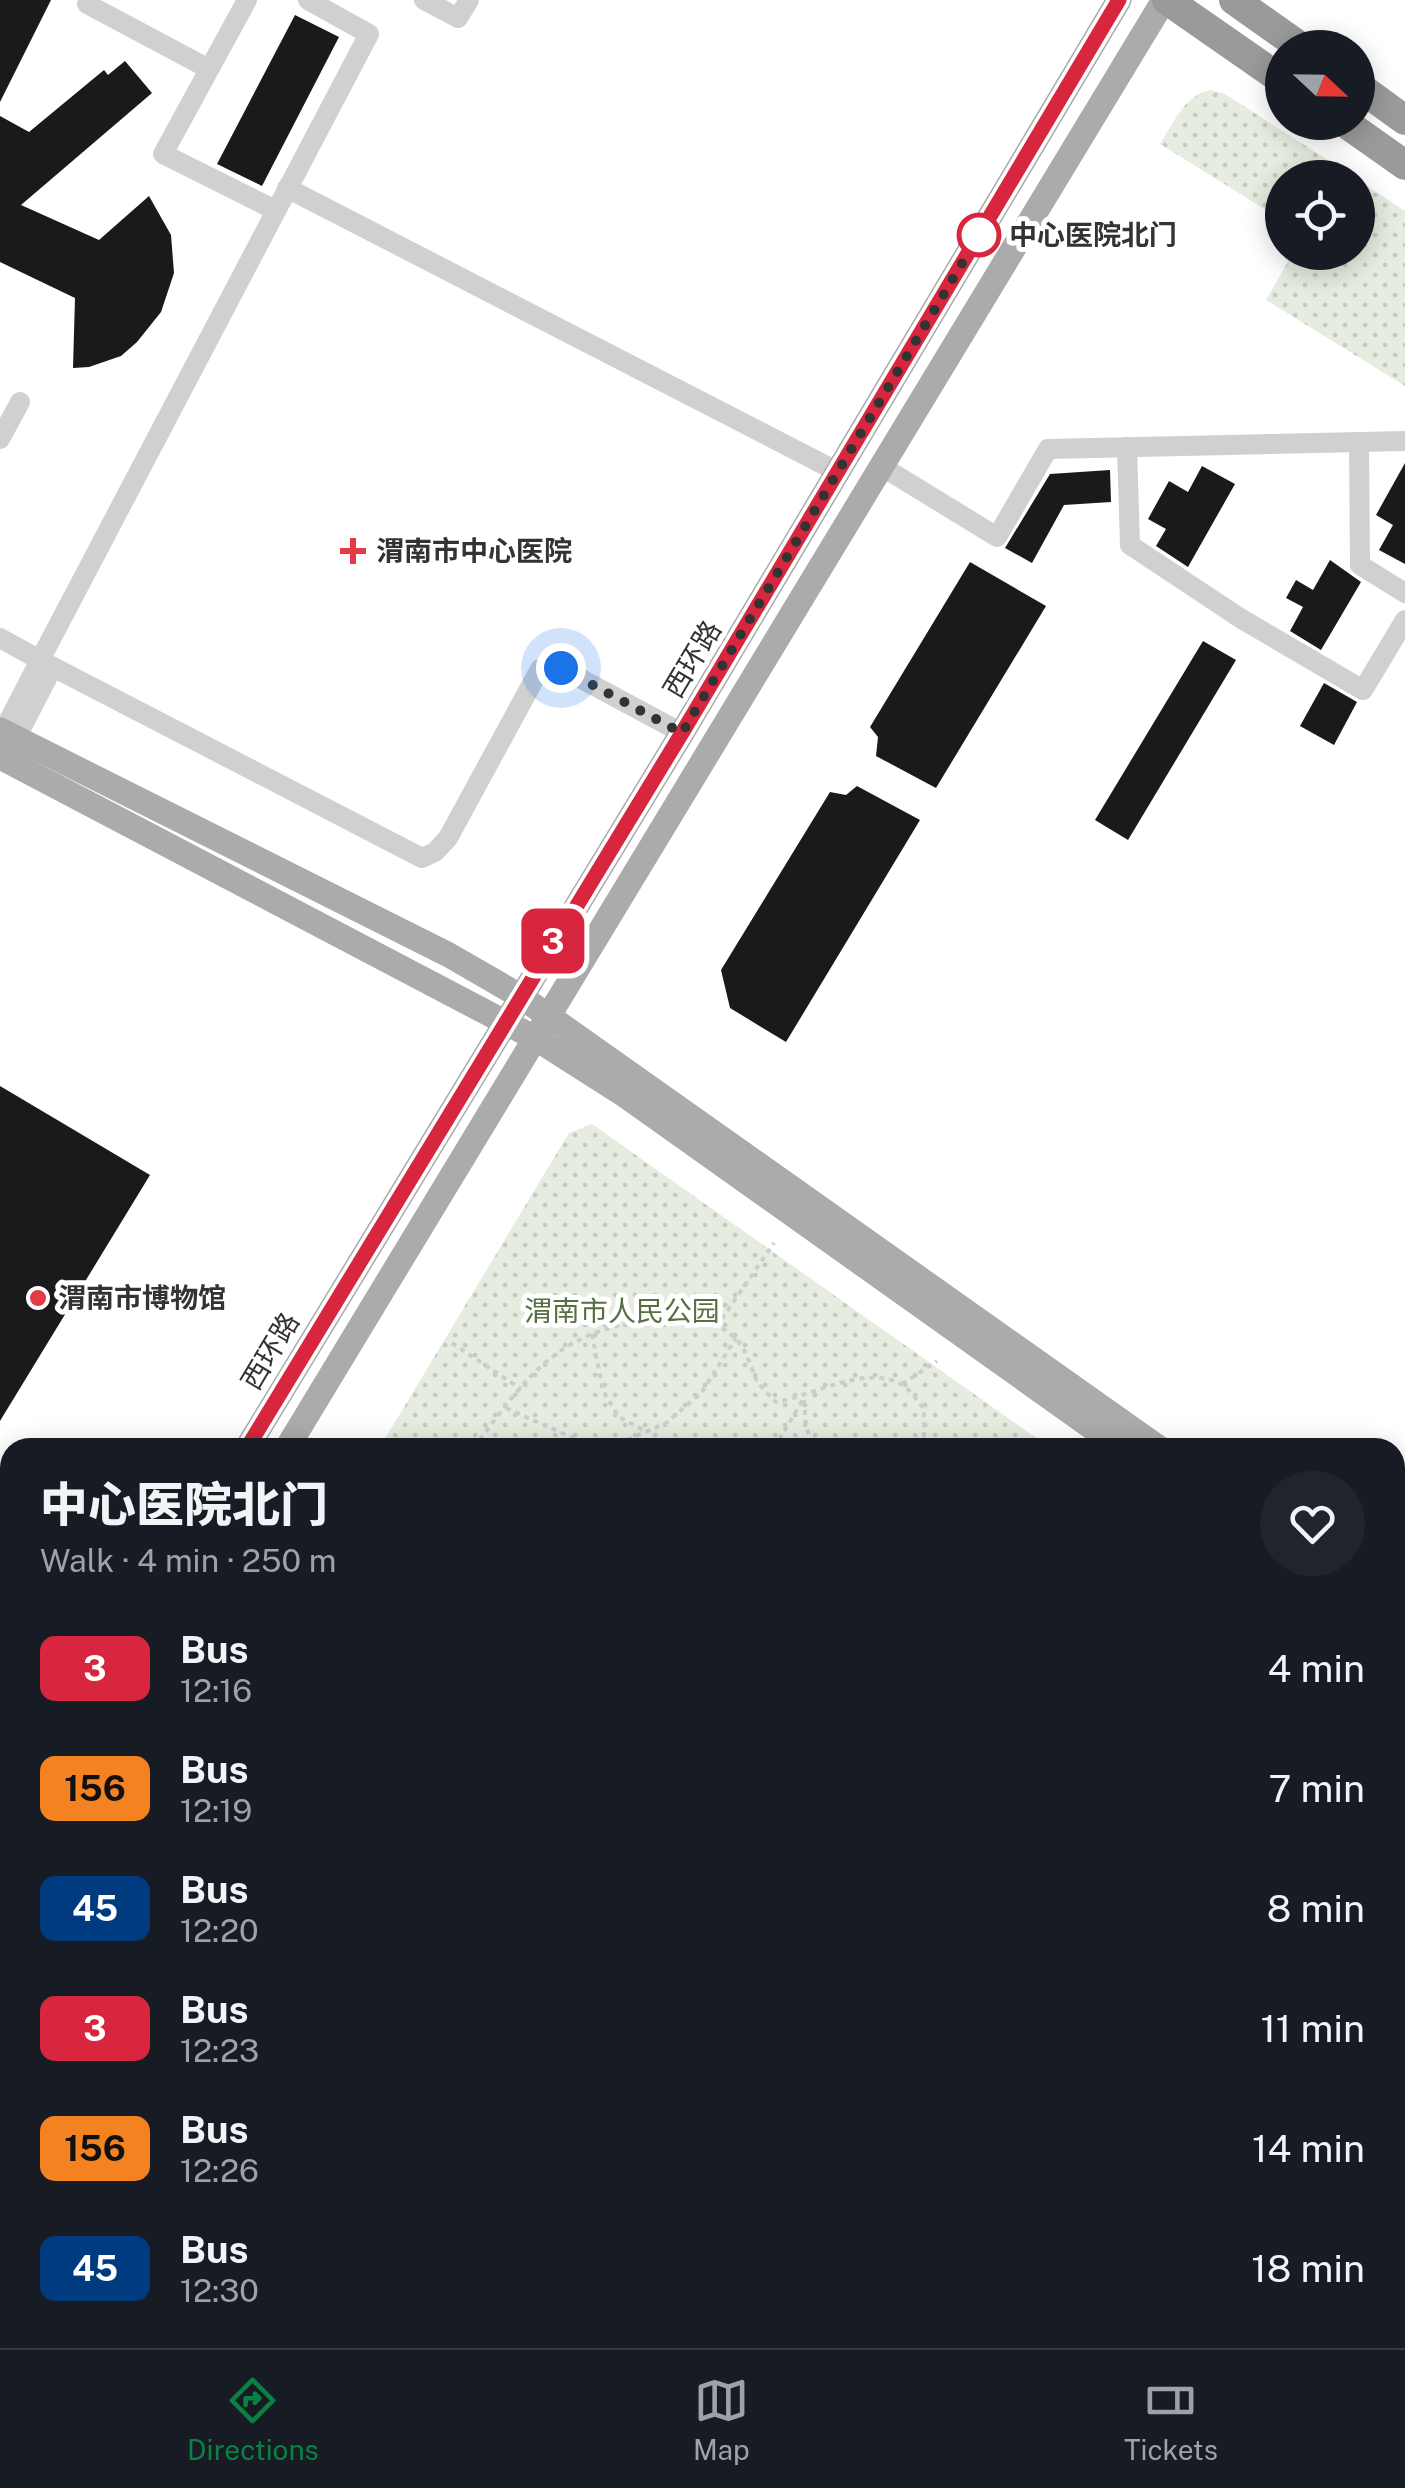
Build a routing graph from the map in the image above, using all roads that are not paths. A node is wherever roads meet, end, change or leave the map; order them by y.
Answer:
1 (89, 0) edge
2 (247, 0) edge
3 (308, 0) edge
4 (424, 0) edge
5 (469, 0) edge
6 (1119, 0) edge
7 (1166, 0) edge
8 (1234, 0) edge
9 (1276, 30) edge
10 (1265, 68) edge
11 (210, 69) junction
12 (1375, 98) edge
13 (1405, 120) edge
14 (1370, 140) edge
15 (1405, 164) edge
16 (287, 188) junction
17 (276, 210) junction
18 (20, 402) dead end
19 (0, 439) edge
20 (1360, 442) junction
21 (1405, 442) edge
22 (1127, 447) junction
23 (881, 466) junction
24 (838, 472) junction
25 (1405, 593) edge
26 (1405, 620) edge
27 (0, 638) edge
28 (46, 664) junction
29 (682, 733) junction
30 (4, 746) edge
31 (520, 996) junction
32 (505, 1020) junction
33 (541, 1027) junction
34 (253, 1438) edge
35 (293, 1438) edge
36 (1107, 1438) edge
37 (1145, 1438) edge

1 - 11 street
2 - 11 street
3 - 16 street
4 - 5 street
6 - 24 main road, 西环路
7 - 10 highway
7 - 23 main road
8 - 9 highway
11 - 17 street
12 - 13 highway
14 - 15 highway
16 - 17 street
16 - 24 street
17 - 28 street
18 - 19 street
20 - 21 street
20 - 22 street
20 - 25 street
22 - 23 street
22 - 26 street
23 - 33 main road
24 - 29 main road, 西环路
27 - 28 street
28 - 29 street
28 - 30 street
29 - 31 main road, 西环路
30 - 31 main road
30 - 32 main road
31 - 32 main road, 西环路
31 - 33 main road
32 - 33 main road
32 - 34 main road, 西环路
33 - 35 main road
33 - 36 main road
33 - 37 main road

